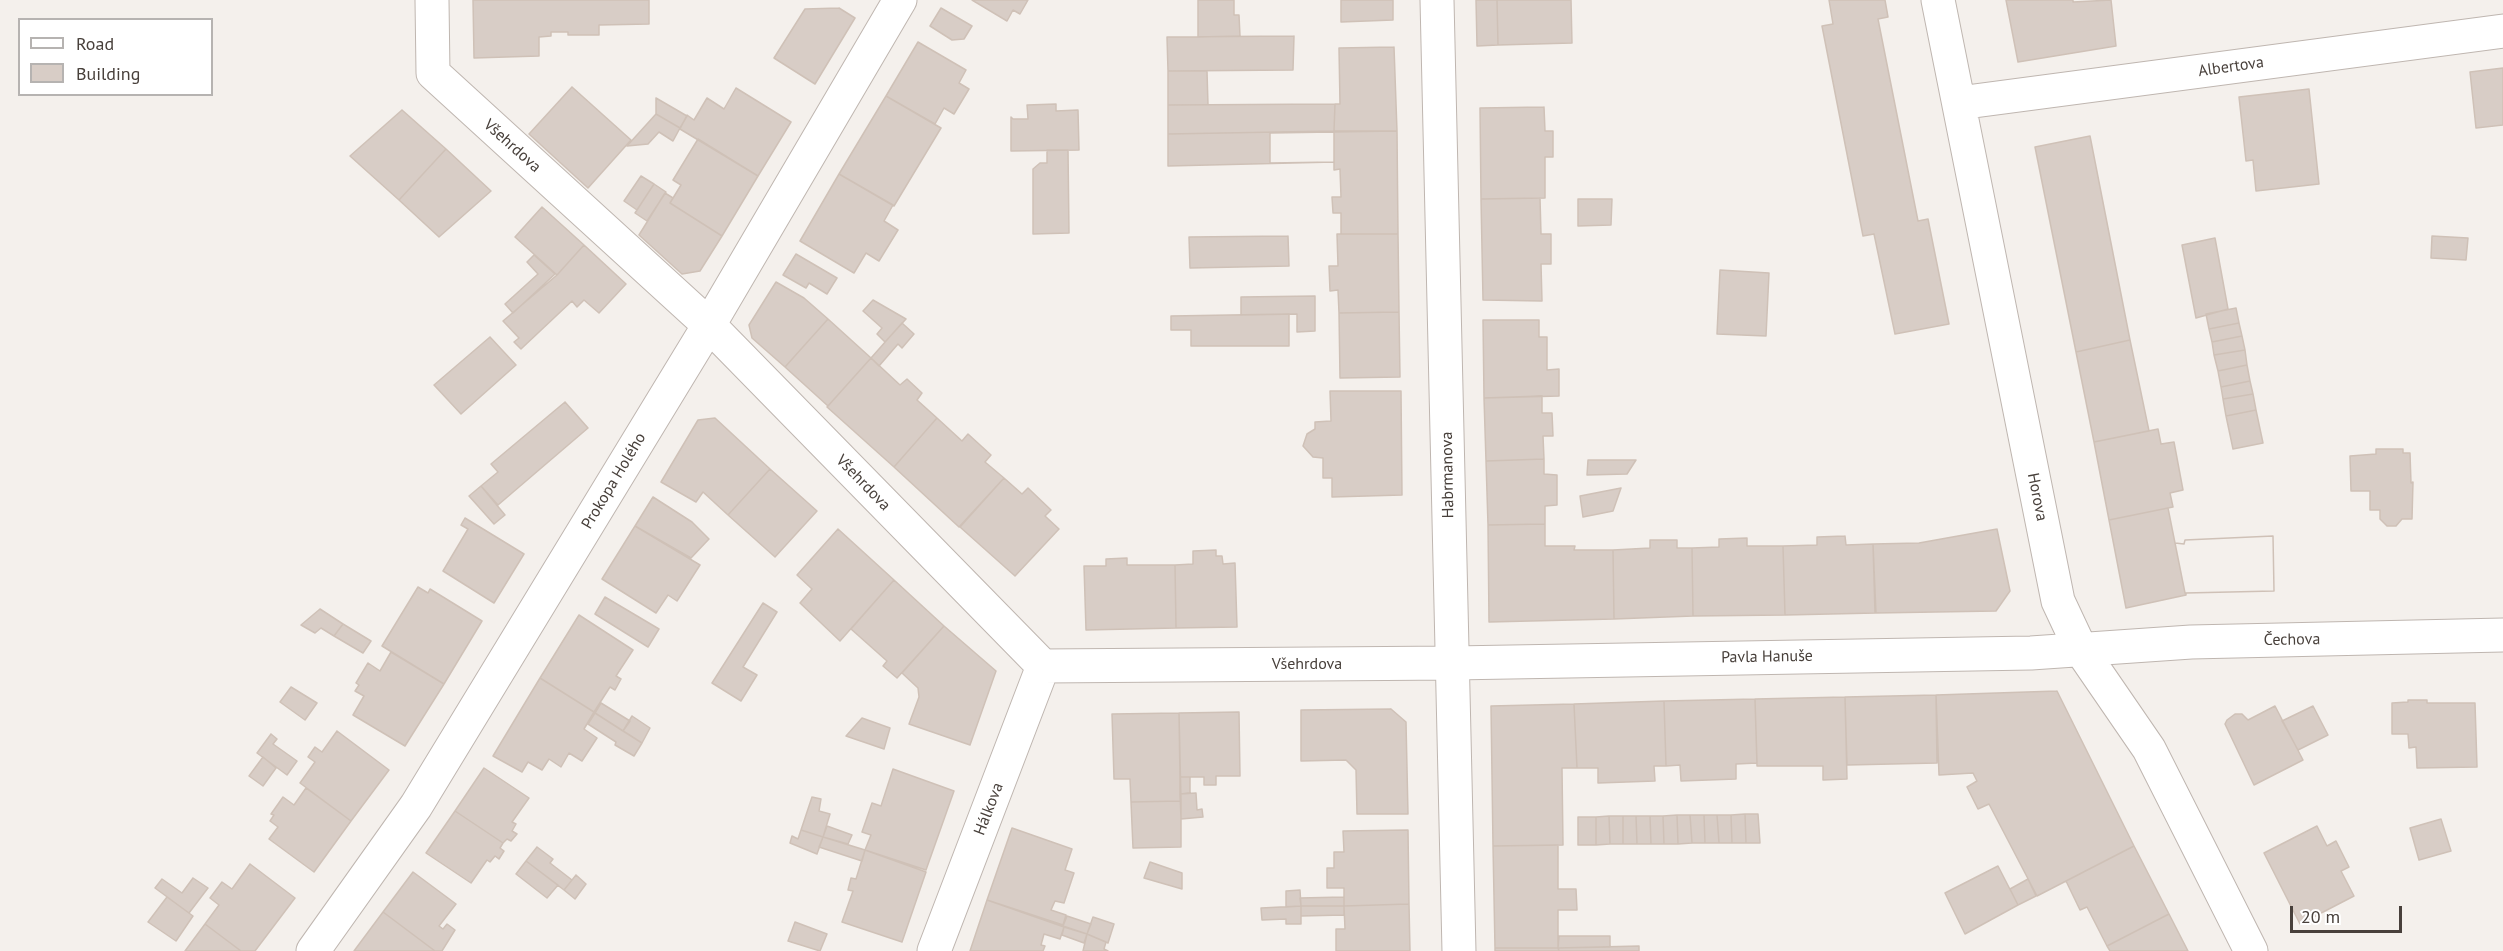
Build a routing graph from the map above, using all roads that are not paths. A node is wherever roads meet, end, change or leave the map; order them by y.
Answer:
1 (432, 0) edge
2 (900, 0) edge
3 (1437, 0) edge
4 (1938, 0) edge
5 (2503, 31) edge
6 (1959, 103) junction
7 (709, 325) junction
8 (2503, 635) edge
9 (2081, 650) junction
10 (1453, 663) junction
11 (1043, 666) junction
12 (313, 951) edge
13 (934, 951) edge
14 (1459, 951) edge
15 (2251, 951) edge

1 - 7 street, Všehrdova
2 - 7 street, Prokopa Holého
3 - 10 street, Habrmanova
4 - 6 street, Horova
5 - 6 street, Albertova
6 - 9 street, Horova
7 - 11 street, Všehrdova
7 - 12 street, Prokopa Holého
8 - 9 street, Čechova
9 - 10 street, Pavla Hanuše
9 - 15 street, Horova
10 - 11 street, Všehrdova
10 - 14 street, Habrmanova
11 - 13 street, Hálkova

